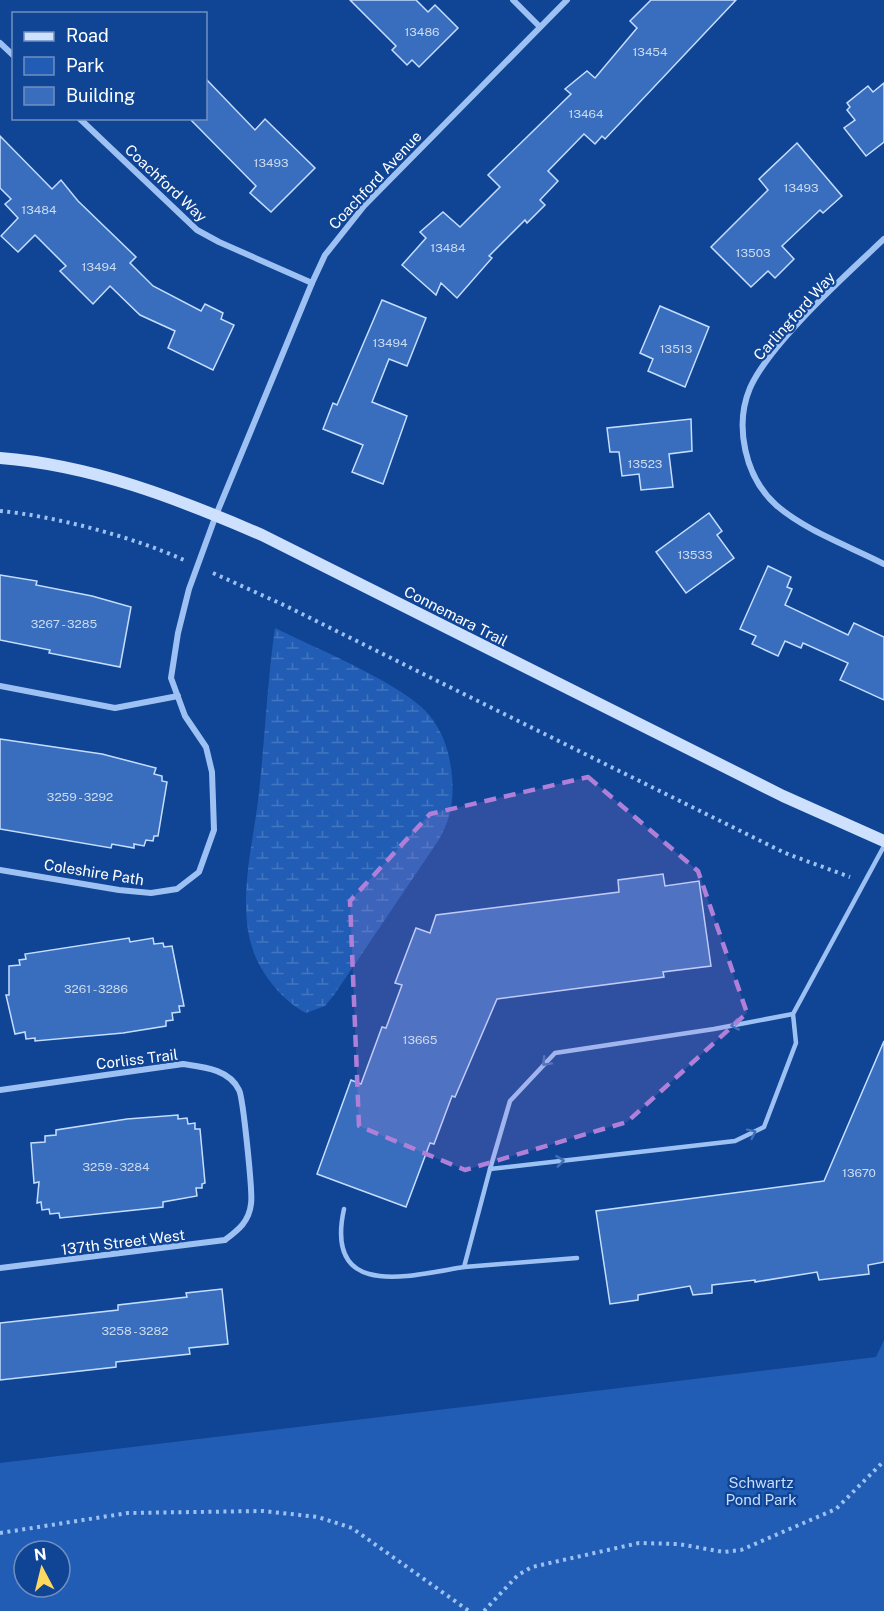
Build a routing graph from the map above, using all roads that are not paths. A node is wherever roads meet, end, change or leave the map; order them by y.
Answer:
1 (513, 0) edge
2 (567, 0) edge
3 (540, 27) junction
4 (0, 44) edge
5 (12, 54) edge
6 (81, 120) edge
7 (884, 239) edge
8 (312, 283) junction
9 (0, 458) edge
10 (216, 515) junction
11 (884, 564) edge
12 (0, 686) edge
13 (178, 696) junction
14 (884, 841) edge
15 (884, 846) edge
16 (0, 870) edge
17 (793, 1014) junction
18 (0, 1090) edge
19 (490, 1169) junction
20 (344, 1209) dead end
21 (244, 1226) joint
22 (577, 1258) dead end
23 (464, 1267) junction
24 (0, 1268) edge

1 - 3 street
2 - 3 street, Coachford Avenue
3 - 8 street, Coachford Avenue
4 - 5 street
6 - 8 street, Coachford Way
7 - 11 street, Carlingford Way
8 - 10 street, Coachford Avenue
9 - 10 street, Connemara Trail
10 - 13 street, Coleshire Path
10 - 14 street, Connemara Trail
12 - 13 street
13 - 16 street, Coleshire Path
15 - 17 lane
17 -> 19 lane
19 -> 17 lane
18 - 21 street, Corliss Trail
19 - 23 lane
20 - 23 lane
21 - 24 street, 137th Street West
22 - 23 lane

